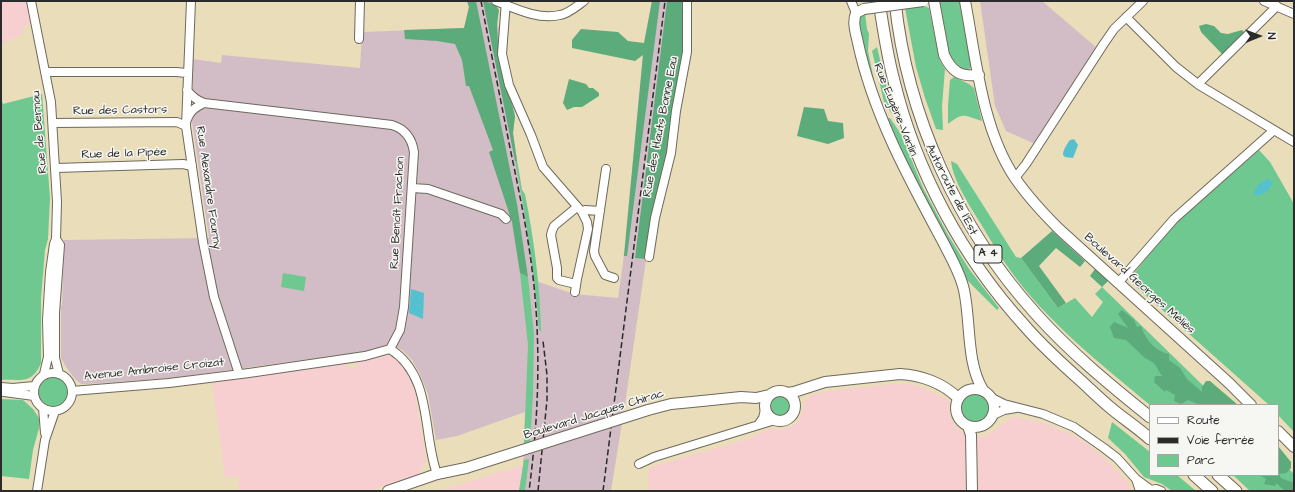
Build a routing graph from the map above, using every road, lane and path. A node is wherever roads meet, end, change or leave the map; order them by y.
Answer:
1 (31, 1) edge
2 (190, 1) edge
3 (360, 1) edge
4 (496, 1) edge
5 (584, 1) edge
6 (687, 1) edge
7 (851, 1) edge
8 (879, 1) edge
9 (895, 1) edge
10 (923, 1) edge
11 (965, 1) edge
12 (1143, 1) edge
13 (1264, 1) edge
14 (506, 3) edge
15 (934, 4) edge
16 (1277, 6) junction
17 (860, 11) junction
18 (1294, 14) edge
19 (1126, 17) junction
20 (359, 39) dead end
21 (45, 72) junction
22 (187, 73) junction
23 (979, 75) junction
24 (1199, 85) junction
25 (187, 90) junction
26 (204, 104) junction
27 (53, 123) junction
28 (186, 124) junction
29 (1273, 131) junction
30 (1294, 142) edge
31 (192, 166) junction
32 (56, 168) junction
33 (606, 169) dead end
34 (1015, 178) junction
35 (412, 188) junction
36 (580, 210) junction
37 (600, 211) junction
38 (506, 219) dead end
39 (56, 239) junction
40 (584, 246) junction
41 (594, 248) junction
42 (649, 257) dead end
43 (614, 278) dead end
44 (1118, 283) junction
45 (576, 284) junction
46 (575, 292) dead end
47 (390, 349) junction
48 (973, 369) junction
49 (44, 374) junction
50 (59, 374) junction
51 (239, 374) junction
52 (34, 386) junction
53 (1, 387) edge
54 (804, 389) junction
55 (969, 389) junction
56 (983, 390) junction
57 (72, 391) junction
58 (1, 392) edge
59 (787, 393) junction
60 (769, 395) junction
61 (34, 396) junction
62 (756, 398) junction
63 (958, 398) junction
64 (992, 398) junction
65 (1250, 404) edge
66 (795, 405) junction
67 (43, 408) junction
68 (765, 408) junction
69 (1020, 408) junction
70 (55, 411) junction
71 (993, 415) junction
72 (1149, 417) edge
73 (775, 420) junction
74 (758, 425) junction
75 (973, 426) junction
76 (1279, 432) edge
77 (1149, 438) edge
78 (45, 440) junction
79 (1294, 448) edge
80 (639, 464) dead end
81 (1195, 476) edge
82 (1219, 476) edge
83 (438, 477) junction
84 (1136, 479) junction
85 (412, 485) junction
86 (1149, 490) edge
87 (37, 491) edge
88 (388, 491) edge
89 (398, 491) edge
90 (972, 491) edge
91 (977, 491) edge
92 (1140, 491) edge
93 (1161, 491) edge
94 (1212, 491) edge
95 (1236, 491) edge

1 - 21 street, Rue de Bernau
2 - 22 street, Rue Alexandre Fourny
3 - 20 street
4 - 14 street
5 - 14 street
6 - 42 street, Rue des Hauts Bonne Eau
7 - 17 street, Rue Eugène Varlin
8 - 77 highway, Autoroute de l’Est / A 4
9 - 72 highway, Autoroute de l’Est / A 4
10 - 15 main road
10 - 17 main road, bridge
11 - 23 main road, Boulevard Georges Méliès
12 - 19 street
13 - 16 street
14 - 36 street
15 - 23 main road
16 - 18 street
16 - 24 street
17 - 48 main road, Rue Eugène Varlin
19 - 24 street
19 - 34 street
21 - 22 street
21 - 27 street, Rue de Bernau
22 - 25 street, Rue Alexandre Fourny
23 - 34 main road, Boulevard Georges Méliès
24 - 29 street
25 - 26 street
25 - 28 street, Rue Alexandre Fourny
26 - 28 street
26 - 35 street, Rue Benoît Frachon
27 - 28 street, Rue des Castors
27 - 32 street, Rue de Bernau
28 - 31 street, Rue Alexandre Fourny
29 - 30 street
29 - 44 street
31 - 32 street, Rue de la Pipée
31 - 51 street, Rue Alexandre Fourny
32 - 39 street, Rue de Bernau
33 - 37 street
34 - 44 main road, Boulevard Georges Méliès
35 - 38 street
35 - 47 street, Rue Benoît Frachon
36 - 37 street
36 - 40 street
36 - 45 street
37 - 41 street
39 - 49 street, Rue de Bernau
39 - 50 street, Rue de Bernau
40 - 41 street
40 - 45 street
41 - 43 street
44 - 65 main road, Boulevard Georges Méliès
45 - 46 street
47 - 51 street
47 - 83 street
48 - 55 main road
48 - 56 main road
49 - 50 street
49 - 52 street
50 - 57 street
51 - 57 street, Avenue Ambroise Croizat
52 - 53 street
52 - 61 street
54 - 59 main road, Boulevard Jacques Chirac
54 - 63 main road, Boulevard Jacques Chirac
54 - 66 main road
55 - 56 main road
55 - 63 main road
56 - 64 main road
57 - 70 street
58 - 61 street
59 - 60 main road, Boulevard Jacques Chirac
59 - 66 main road
60 - 62 main road, Boulevard Jacques Chirac
60 - 68 main road
61 - 67 street
62 - 68 main road
62 - 83 main road, Boulevard Jacques Chirac, bridge
63 - 75 main road
64 - 69 street
64 - 71 main road
66 - 73 main road
67 - 70 street
67 - 78 street
68 - 73 main road
68 - 74 street
69 - 71 street
69 - 84 street
70 - 78 street
71 - 75 main road
73 - 74 street
74 - 80 street
75 - 90 main road
75 - 91 main road
76 - 79 main road
78 - 87 street
81 - 94 highway
82 - 95 highway
83 - 85 main road, Boulevard Jacques Chirac
83 - 89 main road
84 - 86 street
84 - 92 street
85 - 88 main road
85 - 89 main road
86 - 93 street

